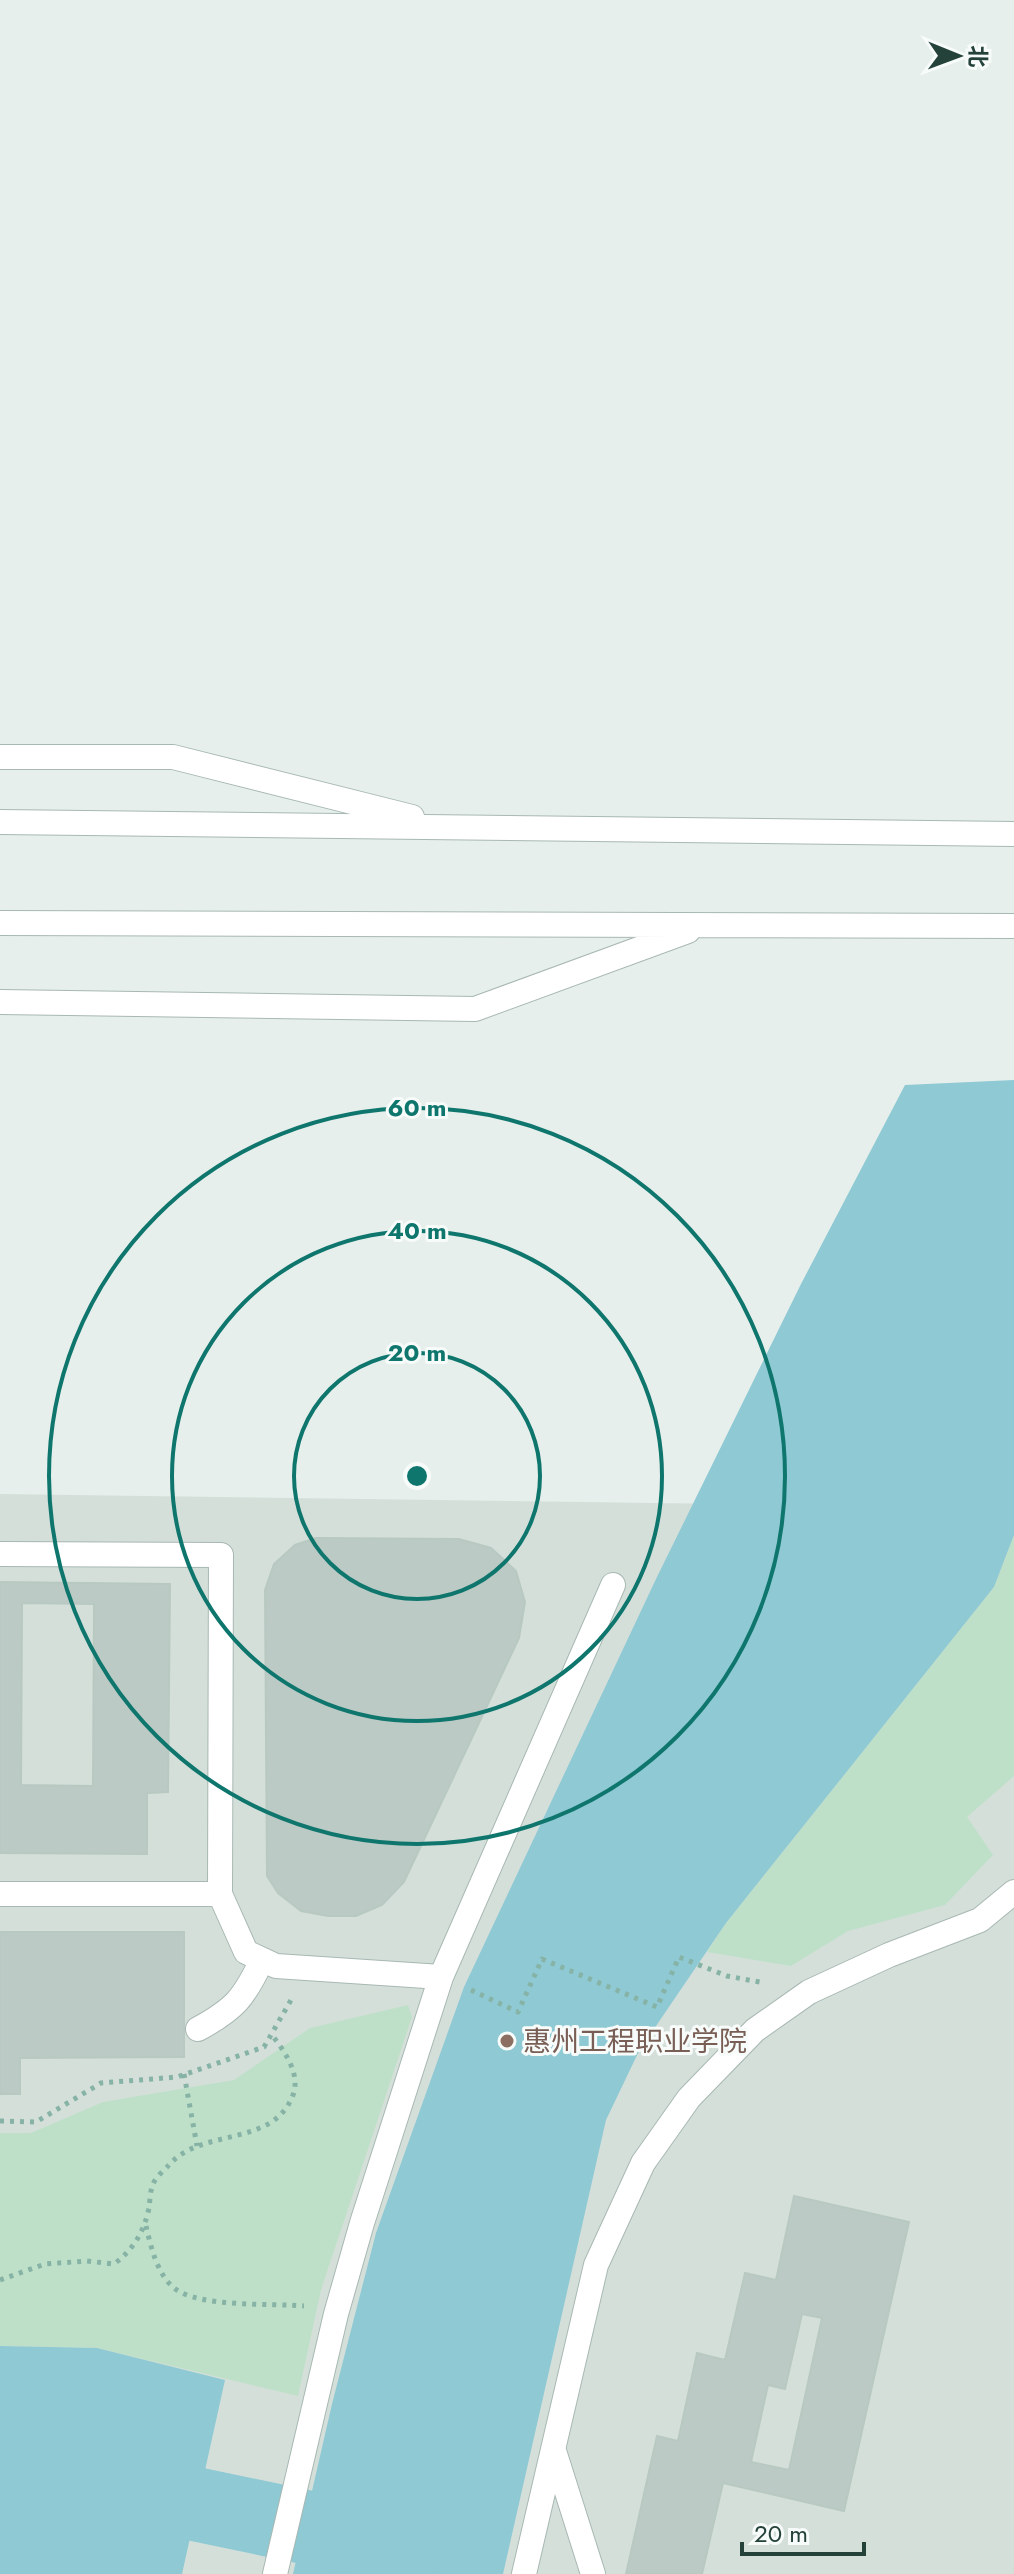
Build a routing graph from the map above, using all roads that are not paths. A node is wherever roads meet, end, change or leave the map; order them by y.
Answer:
1 (0, 757) edge
2 (0, 822) edge
3 (453, 827) junction
4 (1008, 832) edge
5 (0, 923) edge
6 (704, 925) junction
7 (1008, 928) edge
8 (0, 1002) edge
9 (0, 1554) edge
10 (613, 1585) dead end
11 (1014, 1892) edge
12 (0, 1894) edge
13 (220, 1894) junction
14 (262, 1960) junction
15 (441, 1977) junction
16 (198, 2029) dead end
17 (553, 2449) junction
18 (275, 2574) edge
19 (524, 2574) edge
20 (593, 2574) edge

1 - 3 street
2 - 3 street
3 - 4 street
5 - 6 street
6 - 7 street
6 - 8 street
9 - 13 street
10 - 15 street
11 - 17 street
12 - 13 street
13 - 14 street
14 - 15 street
14 - 16 street
15 - 18 street
17 - 19 street
17 - 20 street

